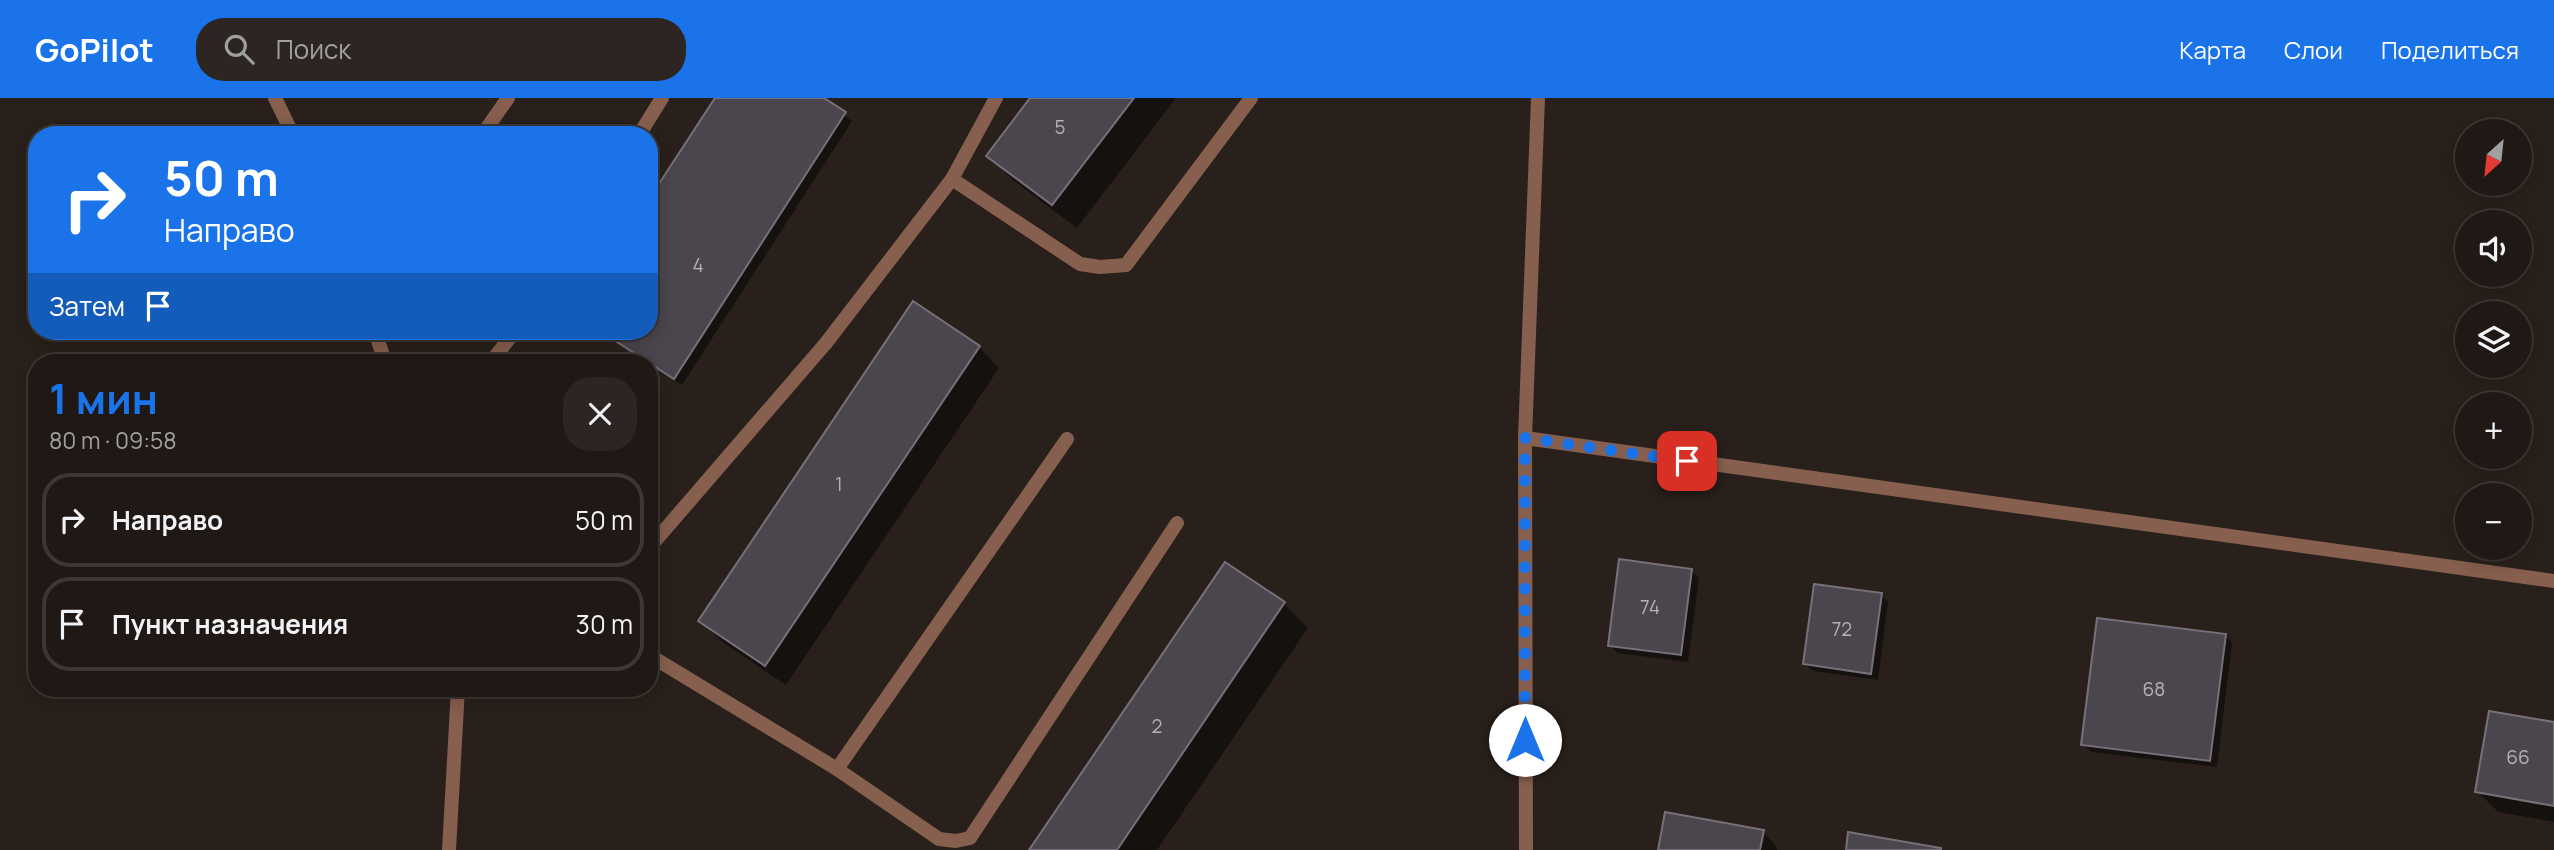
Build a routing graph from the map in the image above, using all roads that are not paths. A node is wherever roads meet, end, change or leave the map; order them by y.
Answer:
1 (275, 98) edge
2 (508, 98) edge
3 (662, 98) edge
4 (996, 98) edge
5 (1251, 98) edge
6 (1538, 98) edge
7 (289, 126) edge
8 (488, 126) edge
9 (645, 126) edge
10 (951, 179) junction
11 (508, 340) edge
12 (497, 354) edge
13 (1525, 438) junction
14 (1067, 439) dead end
15 (1177, 523) dead end
16 (658, 538) edge
17 (2554, 581) edge
18 (658, 660) edge
19 (458, 697) edge
20 (837, 769) junction
21 (449, 850) edge
22 (1526, 850) edge

1 - 7 street
2 - 8 street
3 - 9 street
4 - 10 street
5 - 10 street
6 - 13 street
10 - 16 street
11 - 12 street
13 - 17 street
13 - 22 street
14 - 20 street
15 - 20 street
18 - 20 street
19 - 21 street

